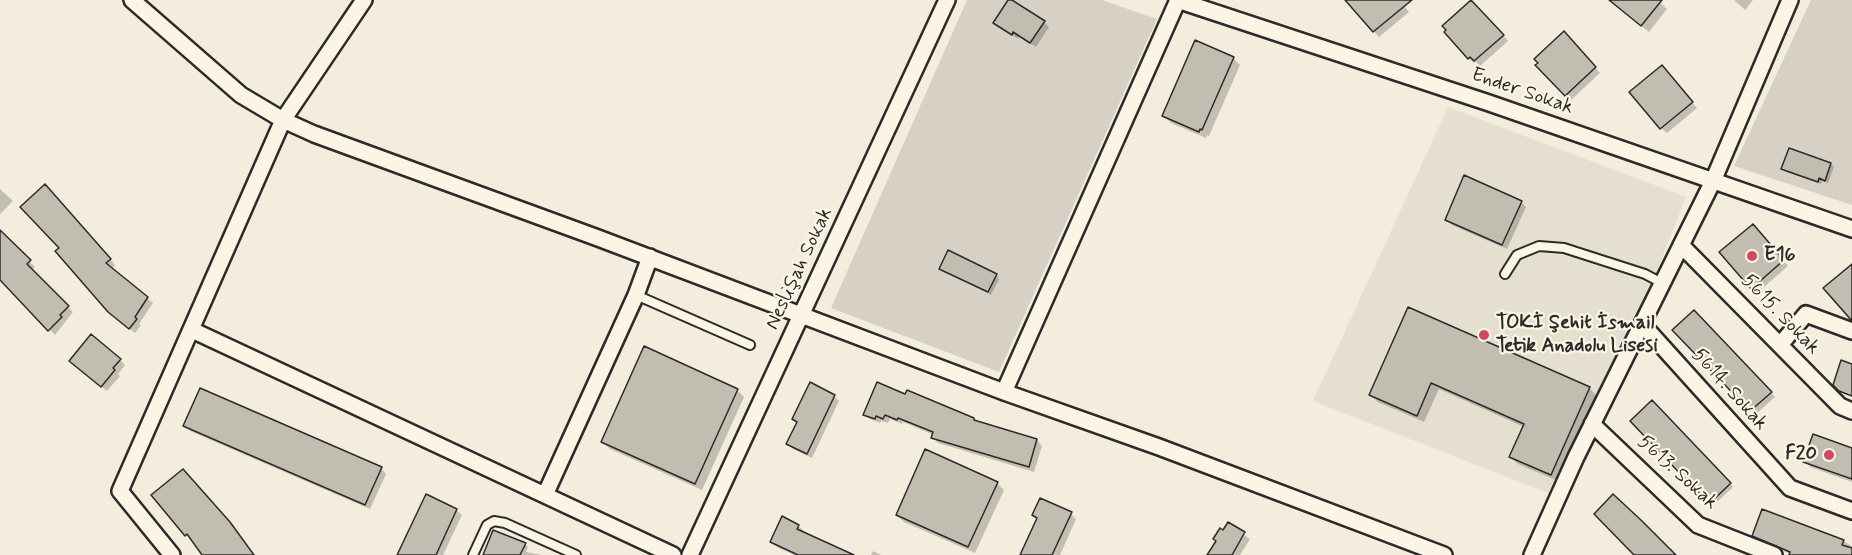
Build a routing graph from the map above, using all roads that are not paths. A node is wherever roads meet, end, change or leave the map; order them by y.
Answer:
1 (132, 0) edge
2 (364, 0) edge
3 (947, 0) edge
4 (1178, 0) edge
5 (1790, 0) edge
6 (283, 120) junction
7 (1713, 181) junction
8 (1852, 229) edge
9 (1681, 244) junction
10 (650, 257) junction
11 (1505, 274) dead end
12 (1662, 283) junction
13 (636, 295) junction
14 (802, 314) junction
15 (1642, 324) junction
16 (192, 330) junction
17 (1852, 331) edge
18 (750, 345) dead end
19 (1779, 345) junction
20 (1004, 392) junction
21 (1852, 411) edge
22 (1592, 424) junction
23 (545, 495) junction
24 (1852, 511) edge
25 (172, 555) edge
26 (473, 555) edge
27 (576, 555) edge
28 (673, 555) edge
29 (690, 555) edge
30 (1444, 555) edge
31 (1532, 555) edge
32 (1774, 555) edge

1 - 6 street
2 - 6 street
3 - 14 street, Neslişah Sokak
4 - 7 street, Ender Sokak
4 - 20 street
5 - 7 street
6 - 10 street
6 - 16 street
7 - 8 street, Ender Sokak
7 - 9 street
9 - 12 street
9 - 19 street, 5615. Sokak
10 - 13 street
10 - 14 street
11 - 12 lane
12 - 15 street
13 - 18 lane
13 - 23 street
14 - 20 street
14 - 29 street, Neslişah Sokak
15 - 22 street
15 - 24 street, 5614. Sokak
16 - 23 street
16 - 25 street
17 - 19 street
19 - 21 street, 5615. Sokak
20 - 30 street
22 - 31 street
22 - 32 street, 5613. Sokak
23 - 28 street
26 - 27 lane

